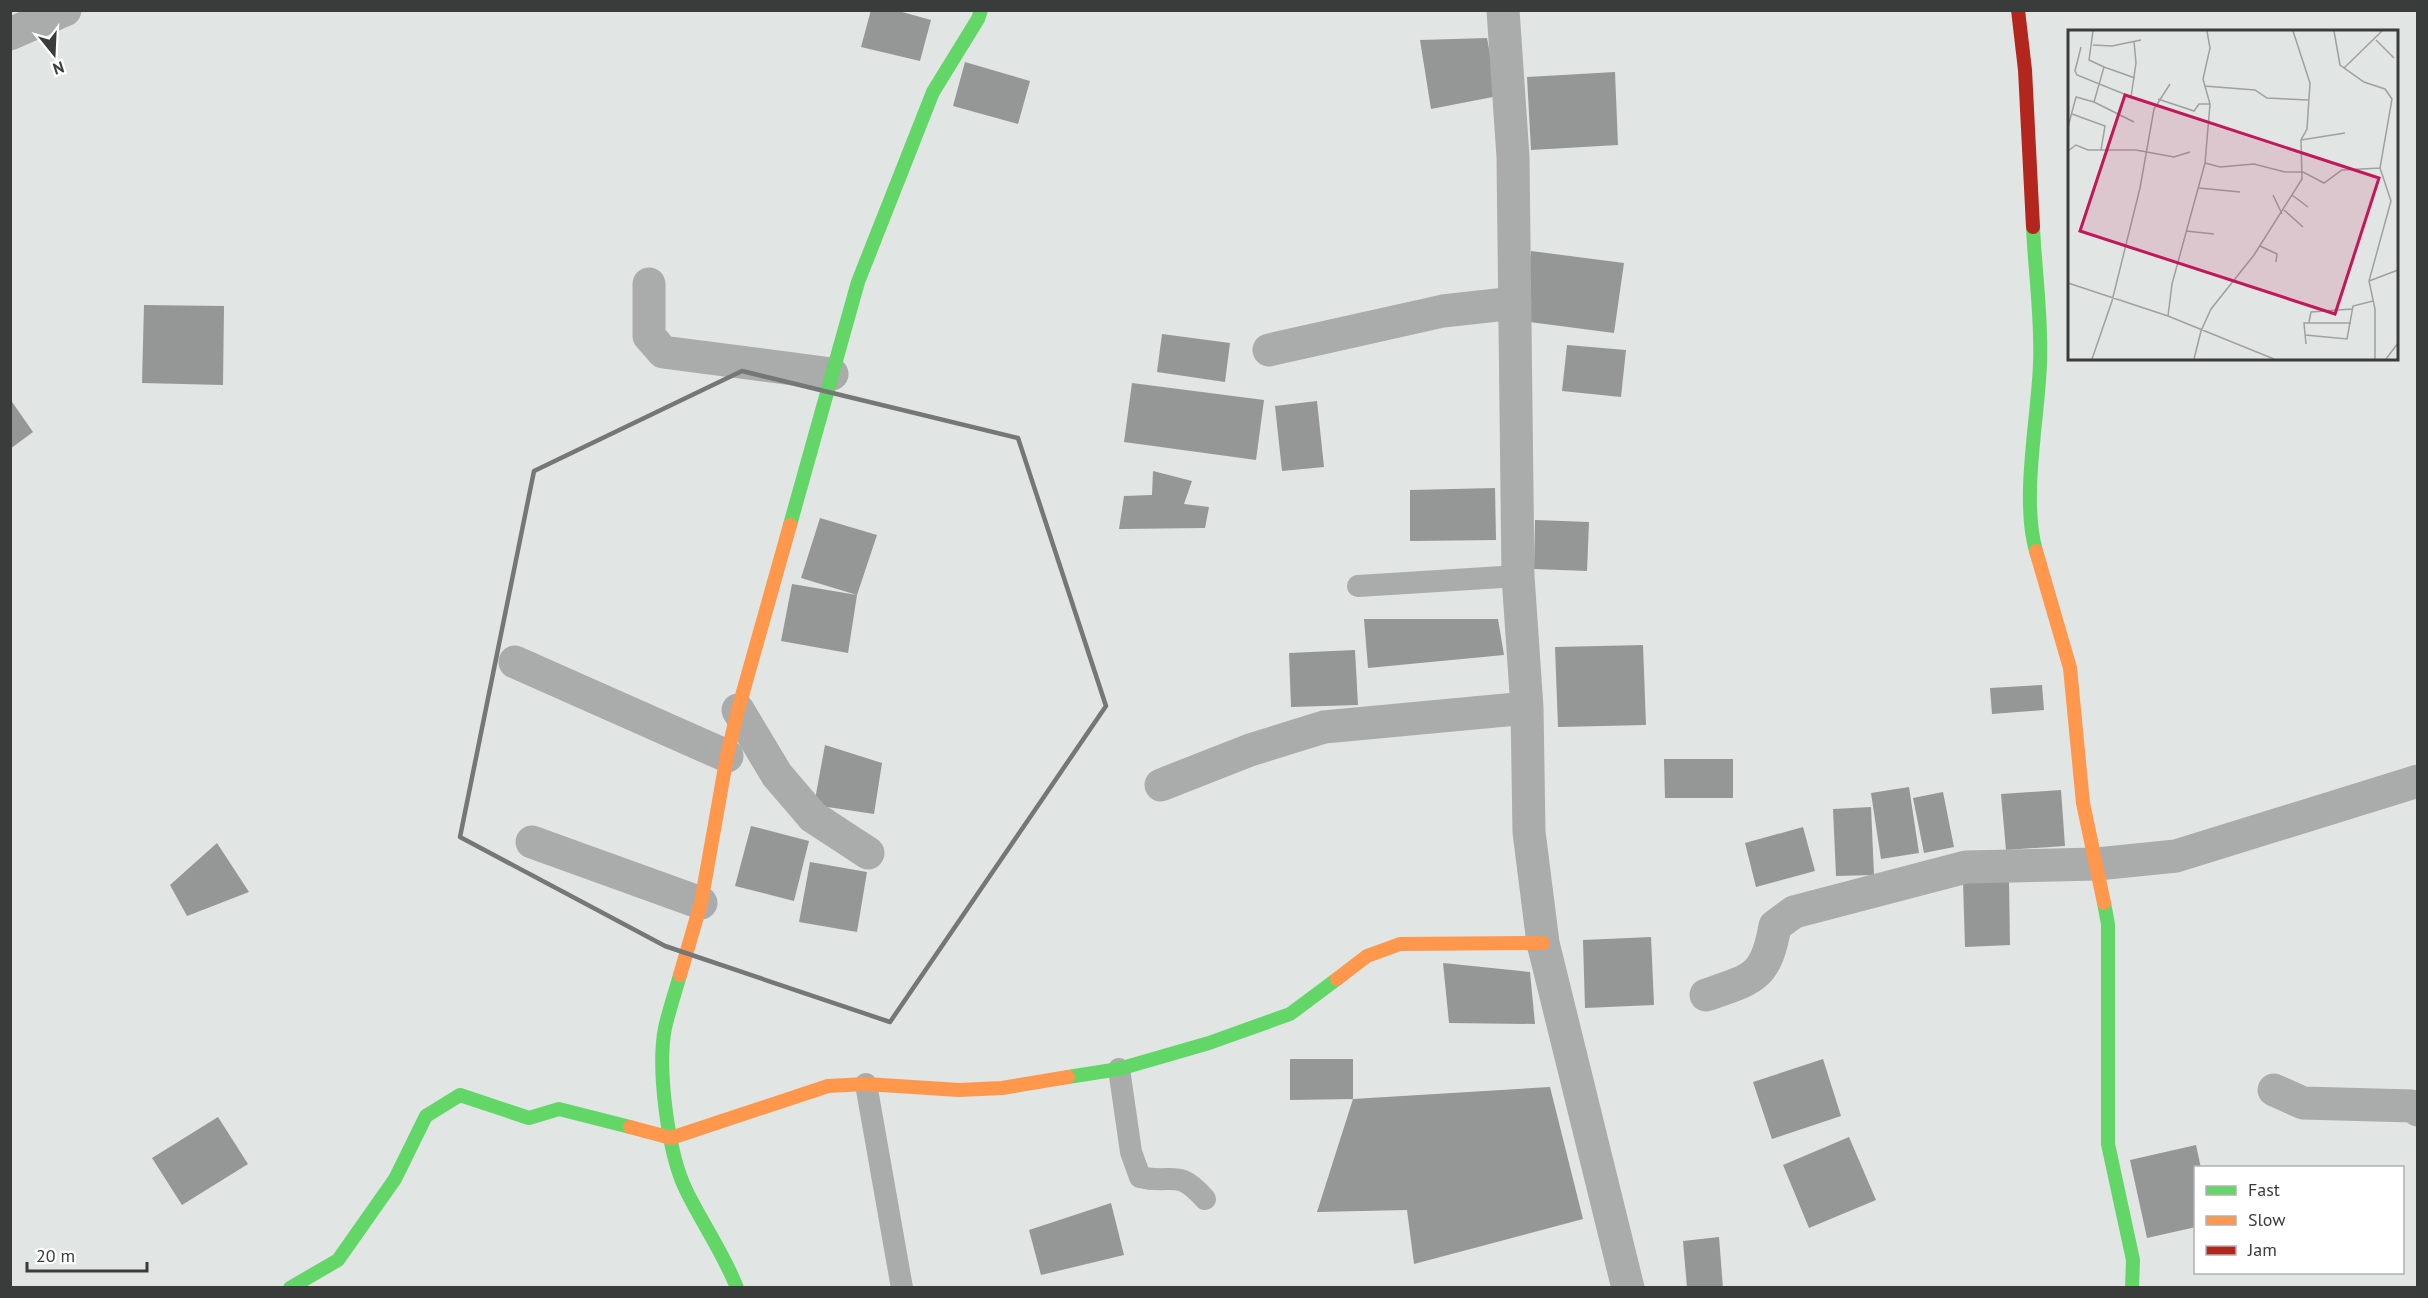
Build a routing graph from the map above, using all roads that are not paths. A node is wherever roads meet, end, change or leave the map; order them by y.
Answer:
1 (65, 10) edge
2 (981, 10) edge
3 (1503, 10) edge
4 (2018, 10) edge
5 (10, 34) edge
6 (649, 284) dead end
7 (1515, 303) junction
8 (1269, 350) dead end
9 (832, 374) junction
10 (1518, 576) junction
11 (1358, 586) dead end
12 (515, 662) dead end
13 (1527, 708) junction
14 (738, 710) junction
15 (727, 756) junction
16 (2418, 781) edge
17 (1161, 785) dead end
18 (532, 842) dead end
19 (868, 853) dead end
20 (2097, 864) junction
21 (701, 903) junction
22 (1543, 943) junction
23 (1706, 995) dead end
24 (1119, 1069) junction
25 (866, 1084) junction
26 (2274, 1090) dead end
27 (2418, 1110) edge
28 (670, 1138) junction
29 (1204, 1198) dead end
30 (290, 1287) edge
31 (736, 1287) edge
32 (902, 1287) edge
33 (1628, 1287) edge
34 (2132, 1287) edge

1 - 5 street
2 - 9 street
3 - 7 street
4 - 20 street
6 - 9 street
7 - 8 street
7 - 10 street
9 - 14 street
10 - 11 lane
10 - 13 street
12 - 15 street
13 - 17 street
13 - 22 street
14 - 15 street
14 - 19 street
15 - 21 street
16 - 20 street
18 - 21 street
20 - 23 street
20 - 34 street
21 - 28 street
22 - 24 street
22 - 33 street
24 - 25 street
24 - 29 lane
25 - 28 street
25 - 32 lane
26 - 27 street
28 - 30 street
28 - 31 street

